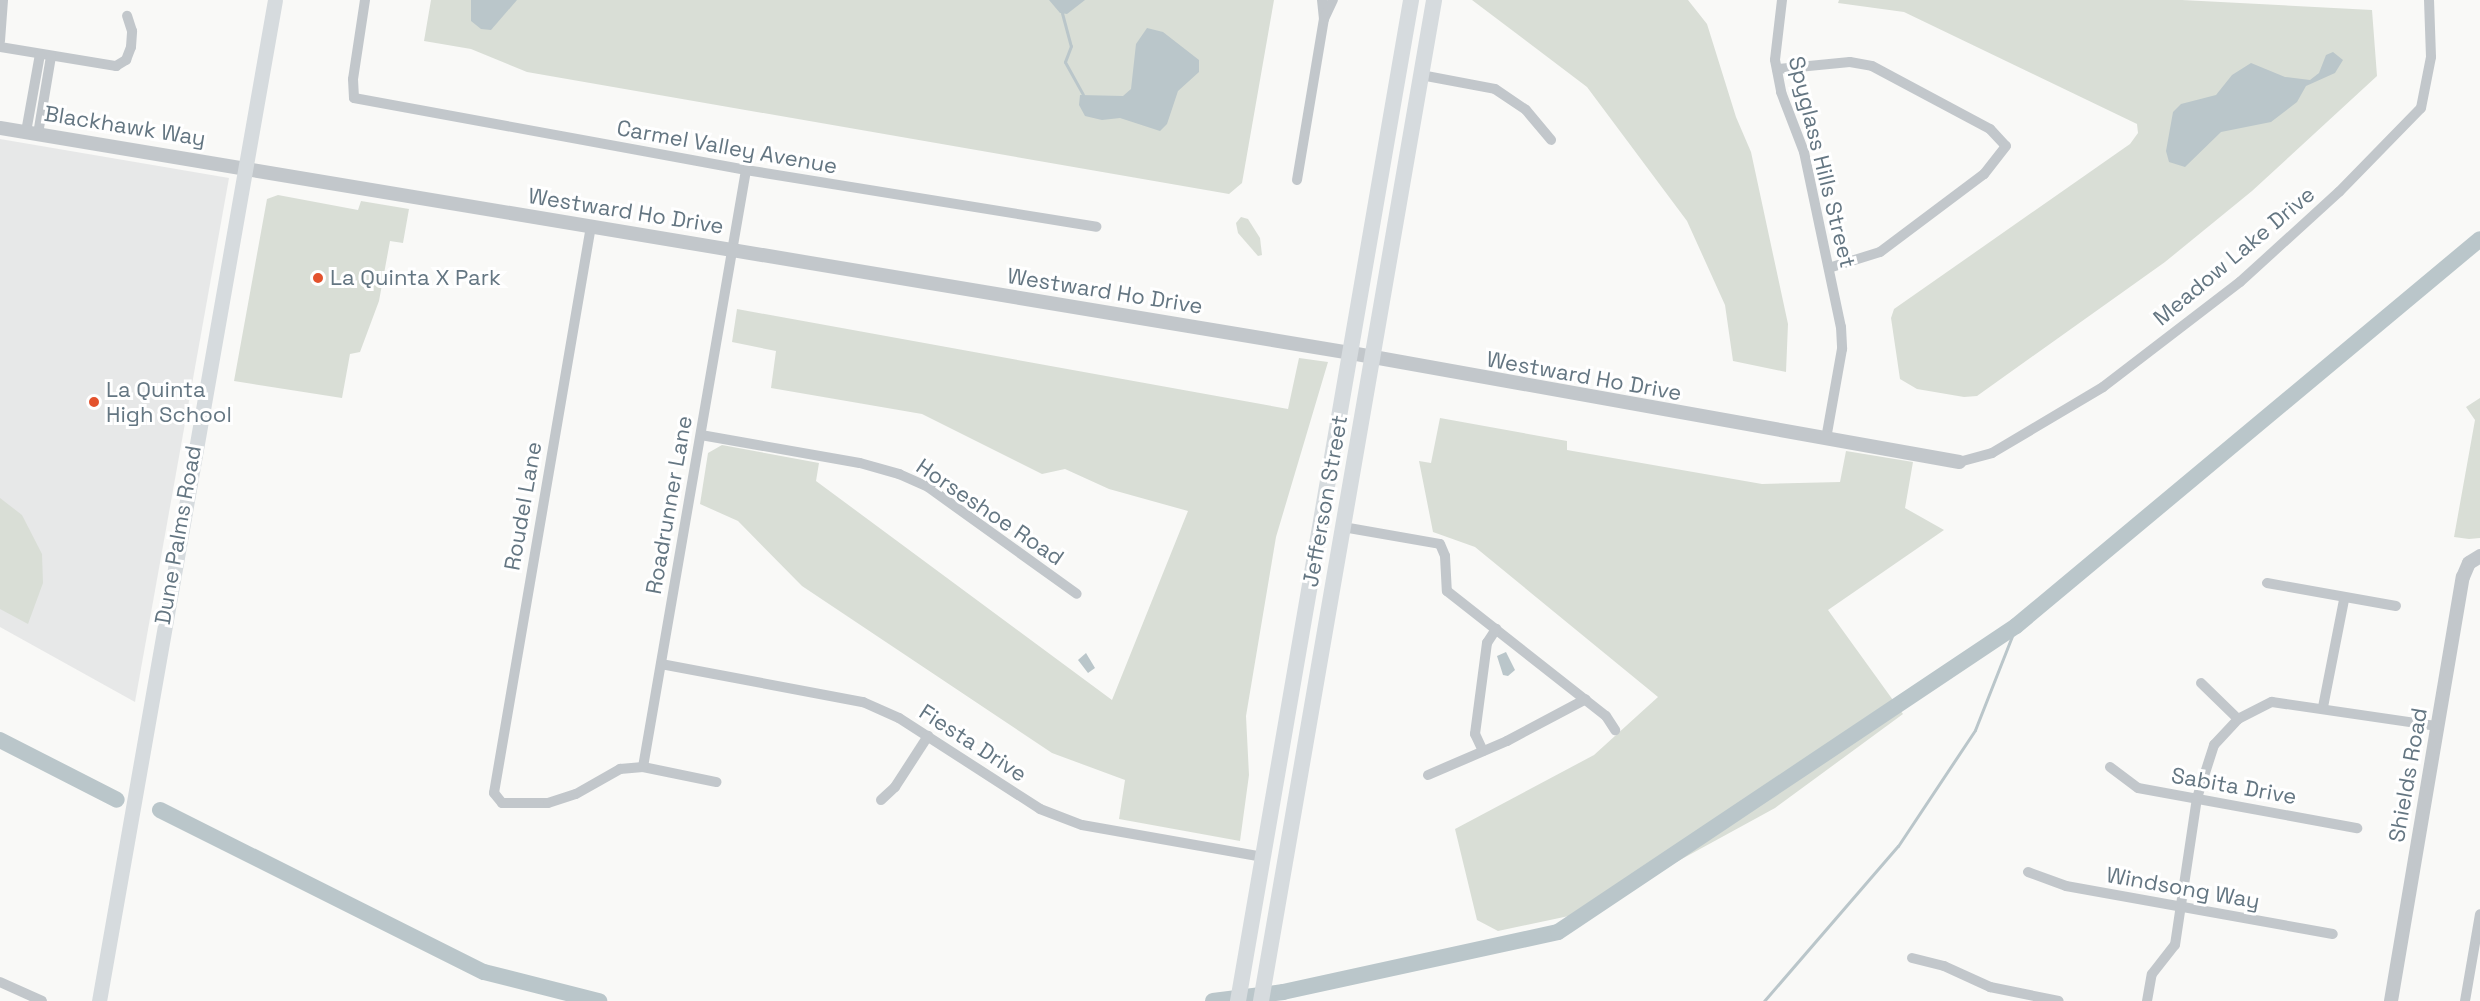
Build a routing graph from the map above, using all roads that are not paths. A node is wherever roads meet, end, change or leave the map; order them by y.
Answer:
1 (3, 0) edge
2 (275, 0) edge
3 (365, 0) edge
4 (1322, 0) edge
5 (1333, 0) edge
6 (1411, 0) edge
7 (1419, 0) edge
8 (1434, 0) edge
9 (1782, 0) edge
10 (2429, 0) edge
11 (127, 16) dead end
12 (1324, 19) junction
13 (0, 41) edge
14 (0, 47) edge
15 (45, 55) junction
16 (1777, 69) junction
17 (1421, 75) junction
18 (0, 128) edge
19 (32, 133) junction
20 (1551, 140) dead end
21 (243, 168) junction
22 (746, 170) junction
23 (1297, 180) dead end
24 (591, 226) junction
25 (1096, 226) dead end
26 (733, 250) junction
27 (1829, 268) junction
28 (1351, 353) junction
29 (1372, 358) junction
30 (1338, 428) junction
31 (701, 435) junction
32 (1826, 439) junction
33 (1959, 462) joint
34 (1343, 527) junction
35 (2476, 558) edge
36 (2267, 583) dead end
37 (1077, 594) dead end
38 (2344, 600) junction
39 (2396, 606) dead end
40 (1496, 629) junction
41 (661, 664) junction
42 (2201, 683) dead end
43 (1586, 699) junction
44 (2323, 707) junction
45 (2238, 719) junction
46 (2437, 726) junction
47 (1615, 730) dead end
48 (928, 736) junction
49 (1483, 751) junction
50 (642, 767) junction
51 (2110, 767) dead end
52 (1428, 775) dead end
53 (716, 782) dead end
54 (2197, 798) junction
55 (881, 800) dead end
56 (2357, 828) dead end
57 (1263, 857) junction
58 (2028, 872) dead end
59 (2182, 908) junction
60 (2480, 914) edge
61 (2332, 934) dead end
62 (1912, 958) dead end
63 (0, 982) edge
64 (42, 1001) edge
65 (99, 1001) edge
66 (1238, 1001) edge
67 (1261, 1001) edge
68 (2059, 1001) edge
69 (2147, 1001) edge
70 (2391, 1001) edge
71 (2465, 1001) edge

1 - 13 street
2 - 21 main road, Dune Palms Road
3 - 22 street, Carmel Valley Avenue
4 - 12 street
5 - 12 street
6 - 28 main road, Jefferson Street
7 - 17 main road
8 - 17 main road, Jefferson Street
9 - 16 street, Spyglass Hills Street
10 - 33 street, Meadow Lake Drive
11 - 15 street
12 - 23 street
14 - 15 street
15 - 19 street
16 - 27 street, Spyglass Hills Street
16 - 27 street
17 - 20 street
17 - 29 main road, Jefferson Street
18 - 19 street, Blackhawk Way
19 - 21 street, Blackhawk Way
21 - 24 street, Westward Ho Drive
21 - 65 main road, Dune Palms Road
22 - 25 street, Carmel Valley Avenue
22 - 26 street, Roadrunner Lane
24 - 26 street, Westward Ho Drive
24 - 50 street, Roudel Lane
26 - 28 street, Westward Ho Drive
26 - 31 street, Roadrunner Lane
27 - 32 street, Spyglass Hills Street
28 - 29 street, Westward Ho Drive
28 - 30 main road, Jefferson Street
29 - 32 street, Westward Ho Drive
29 - 34 main road, Jefferson Street
30 - 34 main road
30 - 57 main road, Jefferson Street
31 - 37 street, Horseshoe Road
31 - 41 street, Roadrunner Lane
32 - 33 street, Westward Ho Drive
34 - 40 street
34 - 67 main road, Jefferson Street
35 - 46 street, Shields Road
36 - 38 street
38 - 39 street
38 - 44 street
40 - 43 street
40 - 49 street
41 - 48 street, Fiesta Drive
41 - 50 street, Roadrunner Lane
42 - 45 street
43 - 47 street
43 - 49 street
44 - 45 street
44 - 46 street
45 - 54 street
46 - 70 street, Shields Road
48 - 55 street
48 - 57 street, Fiesta Drive
49 - 52 street
50 - 53 street
51 - 54 street, Sabita Drive
54 - 56 street, Sabita Drive
54 - 59 street
57 - 66 main road, Jefferson Street
58 - 59 street, Windsong Way
59 - 61 street, Windsong Way
59 - 69 street
60 - 71 street
62 - 68 street
63 - 64 street

